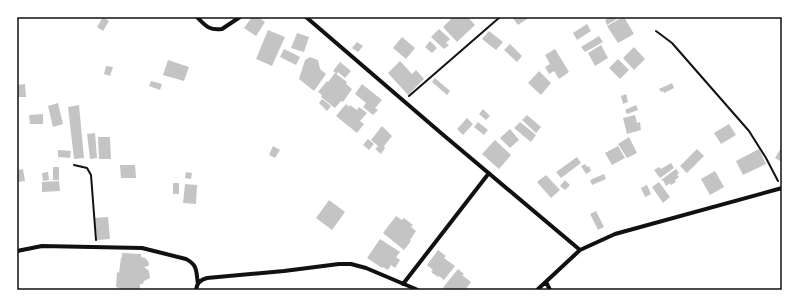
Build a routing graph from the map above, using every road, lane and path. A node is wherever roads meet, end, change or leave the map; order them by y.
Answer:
1 (197, 17) edge
2 (240, 17) edge
3 (306, 17) edge
4 (500, 17) edge
5 (656, 31) dead end
6 (404, 101) junction
7 (74, 165) dead end
8 (489, 173) junction
9 (782, 188) edge
10 (96, 248) junction
11 (580, 250) junction
12 (17, 251) edge
13 (546, 282) junction
14 (198, 284) junction
15 (404, 284) junction
16 (196, 290) edge
17 (418, 290) edge
18 (537, 290) edge
19 (550, 290) edge

1 - 2 street
3 - 6 street
4 - 6 path
5 - 9 path
6 - 8 street
7 - 10 path
8 - 11 street
8 - 15 street
9 - 11 street
10 - 12 street
10 - 14 street
11 - 13 street
13 - 18 street
13 - 19 street
14 - 15 street
14 - 16 street
15 - 17 street

